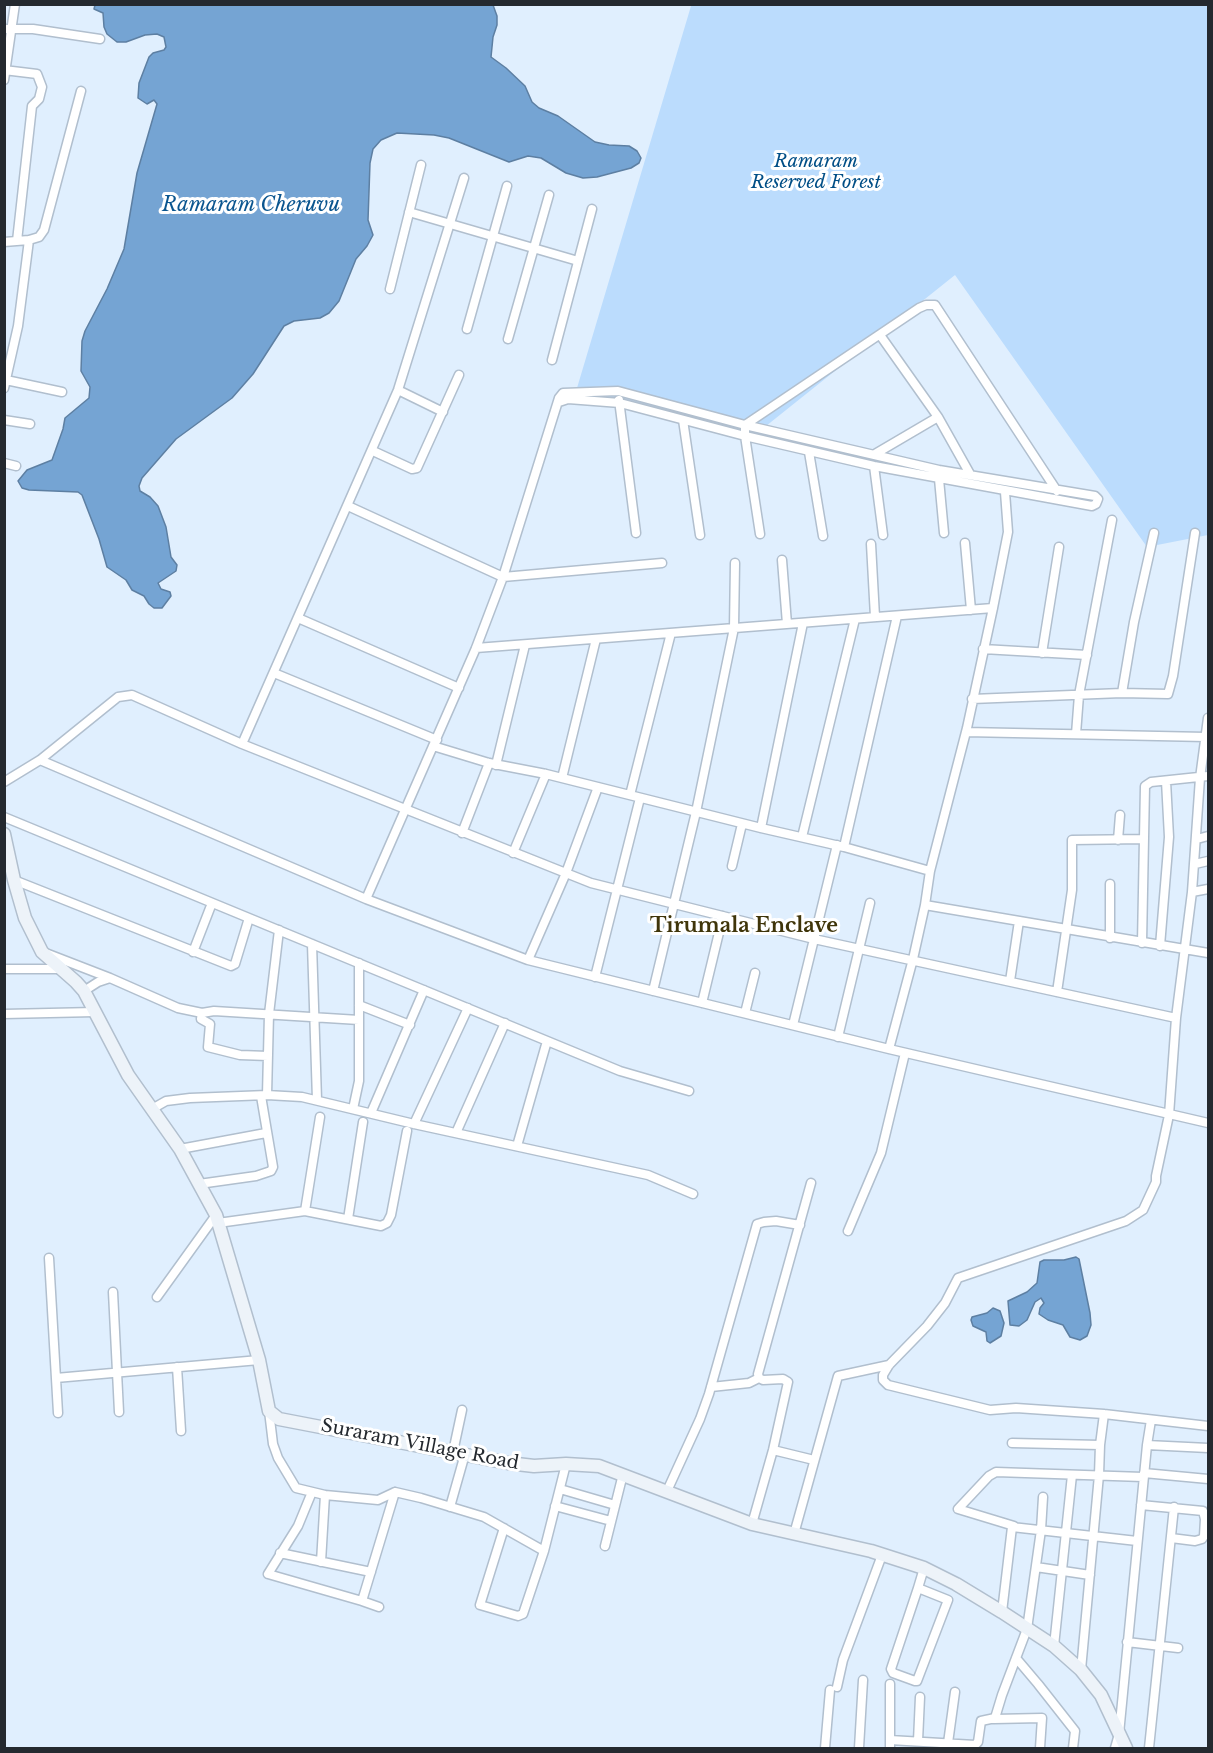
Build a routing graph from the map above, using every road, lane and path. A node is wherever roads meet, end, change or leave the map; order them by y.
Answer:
1 (15, 4) edge
2 (8, 29) edge
3 (100, 39) dead end
4 (5, 70) edge
5 (4, 80) edge
6 (81, 91) dead end
7 (421, 165) dead end
8 (464, 178) dead end
9 (507, 186) dead end
10 (549, 195) dead end
11 (592, 209) dead end
12 (409, 212) junction
13 (450, 225) junction
14 (493, 237) junction
15 (29, 240) junction
16 (17, 241) junction
17 (4, 242) edge
18 (534, 249) junction
19 (578, 261) junction
20 (390, 289) dead end
21 (467, 329) dead end
22 (880, 334) junction
23 (508, 339) dead end
24 (552, 360) dead end
25 (459, 375) dead end
26 (5, 384) edge
27 (398, 390) junction
28 (618, 391) junction
29 (62, 392) dead end
30 (559, 402) junction
31 (620, 403) junction
32 (443, 412) junction
33 (938, 417) junction
34 (4, 420) edge
35 (683, 420) junction
36 (30, 424) dead end
37 (745, 425) junction
38 (745, 436) junction
39 (373, 451) junction
40 (809, 452) junction
41 (875, 454) junction
42 (4, 463) edge
43 (16, 466) dead end
44 (874, 466) junction
45 (970, 474) junction
46 (939, 479) junction
47 (1056, 489) junction
48 (1005, 492) junction
49 (1061, 500) junction
50 (348, 506) junction
51 (1112, 519) dead end
52 (636, 533) dead end
53 (944, 533) dead end
54 (1154, 533) dead end
55 (1195, 533) dead end
56 (760, 534) dead end
57 (700, 535) dead end
58 (883, 535) dead end
59 (823, 536) dead end
60 (964, 543) dead end
61 (871, 544) dead end
62 (1059, 547) dead end
63 (782, 560) dead end
64 (662, 563) dead end
65 (735, 563) dead end
66 (503, 577) junction
67 (993, 608) junction
68 (971, 610) junction
69 (897, 616) junction
70 (875, 617) junction
71 (298, 618) junction
72 (855, 619) junction
73 (803, 623) junction
74 (787, 624) junction
75 (734, 628) junction
76 (671, 633) junction
77 (596, 639) junction
78 (525, 645) junction
79 (476, 648) junction
80 (983, 650) junction
81 (1042, 653) junction
82 (1087, 655) junction
83 (274, 673) junction
84 (459, 688) junction
85 (1122, 693) junction
86 (1079, 695) junction
87 (972, 699) junction
88 (1209, 718) edge
89 (966, 732) junction
90 (1076, 734) junction
91 (1206, 737) junction
92 (435, 743) junction
93 (242, 744) junction
94 (40, 760) junction
95 (493, 764) junction
96 (546, 774) junction
97 (1204, 777) edge
98 (562, 778) junction
99 (1166, 781) junction
100 (4, 782) edge
101 (597, 787) junction
102 (630, 795) junction
103 (640, 798) junction
104 (1209, 805) edge
105 (1198, 807) junction
106 (405, 809) junction
107 (696, 812) junction
108 (1120, 816) dead end
109 (4, 817) edge
110 (742, 824) junction
111 (761, 828) junction
112 (462, 833) junction
113 (4, 834) edge
114 (1209, 836) edge
115 (802, 837) junction
116 (1197, 838) junction
117 (1144, 839) junction
118 (1118, 840) junction
119 (841, 846) junction
120 (513, 853) junction
121 (1209, 861) edge
122 (1195, 864) junction
123 (732, 866) dead end
124 (930, 871) junction
125 (566, 873) junction
126 (14, 880) junction
127 (1110, 884) dead end
128 (1209, 889) edge
129 (618, 890) junction
130 (1192, 892) junction
131 (366, 899) junction
132 (212, 903) junction
133 (673, 903) junction
134 (870, 903) dead end
135 (925, 905) junction
136 (723, 915) junction
137 (249, 918) junction
138 (1019, 921) junction
139 (279, 930) junction
140 (1066, 930) junction
141 (1110, 938) junction
142 (814, 939) junction
143 (1142, 943) junction
144 (312, 944) junction
145 (1160, 946) junction
146 (860, 948) junction
147 (1185, 949) junction
148 (42, 952) junction
149 (193, 952) junction
150 (1209, 953) edge
151 (913, 959) junction
152 (528, 960) junction
153 (359, 963) junction
154 (4, 969) edge
155 (62, 969) junction
156 (755, 973) dead end
157 (595, 977) junction
158 (110, 978) junction
159 (1010, 981) junction
160 (424, 990) junction
161 (84, 991) junction
162 (653, 991) junction
163 (1057, 992) junction
164 (702, 1003) junction
165 (359, 1005) junction
166 (468, 1008) junction
167 (95, 1012) junction
168 (202, 1012) junction
169 (745, 1013) junction
170 (4, 1014) edge
171 (269, 1014) junction
172 (314, 1017) junction
173 (1176, 1018) junction
174 (359, 1020) junction
175 (504, 1023) junction
176 (410, 1025) junction
177 (793, 1025) junction
178 (838, 1036) junction
179 (547, 1041) junction
180 (889, 1049) junction
181 (905, 1053) junction
182 (268, 1056) junction
183 (689, 1092) dead end
184 (264, 1096) junction
185 (317, 1100) junction
186 (353, 1108) junction
187 (152, 1109) junction
188 (371, 1113) junction
189 (1169, 1115) junction
190 (320, 1117) dead end
191 (363, 1122) dead end
192 (1209, 1123) edge
193 (411, 1127) junction
194 (266, 1133) junction
195 (456, 1133) junction
196 (517, 1146) junction
197 (180, 1149) junction
198 (812, 1183) dead end
199 (199, 1184) junction
200 (693, 1194) dead end
201 (305, 1211) junction
202 (217, 1219) junction
203 (348, 1219) junction
204 (800, 1225) junction
205 (848, 1232) dead end
206 (50, 1258) dead end
207 (113, 1292) dead end
208 (157, 1297) dead end
209 (259, 1360) junction
210 (889, 1365) junction
211 (177, 1367) junction
212 (116, 1372) junction
213 (56, 1378) junction
214 (759, 1378) junction
215 (711, 1387) junction
216 (462, 1410) dead end
217 (269, 1411) junction
218 (119, 1412) dead end
219 (58, 1413) dead end
220 (1104, 1414) junction
221 (1151, 1420) junction
222 (1209, 1426) edge
223 (181, 1431) dead end
224 (1012, 1443) dead end
225 (1100, 1445) junction
226 (1147, 1445) junction
227 (1209, 1448) edge
228 (773, 1450) junction
229 (459, 1453) junction
230 (814, 1460) junction
231 (566, 1464) junction
232 (623, 1474) junction
233 (1072, 1474) junction
234 (1099, 1475) junction
235 (1144, 1475) junction
236 (1209, 1479) edge
237 (560, 1489) junction
238 (667, 1491) junction
239 (312, 1492) junction
240 (395, 1492) junction
241 (325, 1495) junction
242 (1043, 1497) dead end
243 (615, 1505) junction
244 (1141, 1505) junction
245 (555, 1506) junction
246 (450, 1507) junction
247 (1174, 1507) junction
248 (612, 1521) junction
249 (752, 1524) junction
250 (1014, 1526) junction
251 (504, 1528) junction
252 (1041, 1530) junction
253 (1066, 1533) junction
254 (794, 1534) junction
255 (1094, 1536) junction
256 (1171, 1538) junction
257 (1137, 1541) junction
258 (605, 1546) dead end
259 (544, 1551) junction
260 (280, 1553) junction
261 (882, 1555) junction
262 (321, 1562) junction
263 (1036, 1567) junction
264 (924, 1568) junction
265 (1062, 1571) junction
266 (371, 1572) junction
267 (1090, 1575) junction
268 (918, 1588) junction
269 (362, 1601) junction
270 (379, 1607) dead end
271 (1002, 1612) junction
272 (1027, 1629) junction
273 (1128, 1642) junction
274 (1054, 1646) junction
275 (1160, 1646) junction
276 (1178, 1648) dead end
277 (1016, 1659) junction
278 (1081, 1670) junction
279 (863, 1680) dead end
280 (890, 1684) dead end
281 (955, 1692) dead end
282 (920, 1697) dead end
283 (994, 1719) junction
284 (1119, 1734) junction
285 (918, 1741) junction
286 (948, 1743) junction
287 (890, 1744) edge
288 (825, 1749) edge
289 (859, 1749) edge
290 (1040, 1749) edge
291 (1073, 1749) edge
292 (1115, 1749) edge
293 (1126, 1749) edge
294 (1149, 1749) edge

1 - 2 street
2 - 3 street
2 - 4 street
4 - 5 street
4 - 16 street
6 - 15 street
7 - 12 street
8 - 13 street
9 - 14 street
10 - 18 street
11 - 19 street
12 - 13 street
12 - 20 street
13 - 14 street
13 - 27 street
14 - 18 street
14 - 21 street
15 - 16 street
15 - 26 street
16 - 17 street
18 - 19 street
18 - 23 street
19 - 24 street
22 - 33 street
22 - 37 street
22 - 47 street
25 - 32 street
26 - 29 street
27 - 32 street
27 - 39 street
28 - 30 street
28 - 31 street
28 - 37 street
30 - 31 street
30 - 66 street
31 - 35 street
31 - 52 street
32 - 39 street
33 - 41 street
33 - 45 street
34 - 36 street
35 - 38 street
35 - 57 street
37 - 38 street
37 - 41 street
38 - 40 street
38 - 56 street
39 - 50 street
40 - 44 street
40 - 59 street
41 - 45 street
42 - 43 street
44 - 46 street
44 - 58 street
45 - 47 street
46 - 48 street
46 - 53 street
47 - 49 street
47 - 49 street
48 - 49 street
48 - 67 street
50 - 66 street
50 - 71 street
51 - 82 street
54 - 85 street
55 - 85 street
60 - 68 street
61 - 70 street
62 - 81 street
63 - 74 street
64 - 66 street
65 - 75 street
66 - 79 street
67 - 68 street
67 - 80 street
68 - 69 street
69 - 70 street
69 - 119 street
70 - 72 street
71 - 83 street
71 - 84 street
72 - 73 street
72 - 115 street
73 - 74 street
73 - 111 street
74 - 75 street
75 - 76 street
75 - 107 street
76 - 77 street
76 - 102 street
77 - 78 street
77 - 98 street
78 - 79 street
78 - 95 street
79 - 84 street
80 - 81 street
80 - 87 street
81 - 82 street
82 - 86 street
83 - 92 street
83 - 93 street
84 - 92 street
85 - 86 street
86 - 87 street
86 - 90 street
87 - 89 street
88 - 91 street
89 - 90 street
89 - 124 street
90 - 91 street
91 - 97 street
92 - 95 street
92 - 106 street
93 - 94 street
93 - 106 street
94 - 100 street
94 - 131 street
95 - 96 street
95 - 112 street
96 - 98 street
96 - 120 street
97 - 99 street
97 - 105 street
98 - 101 street
99 - 117 street
99 - 145 street
101 - 102 street
101 - 125 street
102 - 103 street
103 - 107 street
103 - 129 street
104 - 105 street
105 - 116 street
106 - 112 street
106 - 131 street
107 - 110 street
107 - 133 street
108 - 118 street
109 - 132 street
110 - 111 street
110 - 123 street
111 - 115 street
112 - 120 street
113 - 126 main road
114 - 116 street
115 - 119 street
116 - 122 street
117 - 118 street
117 - 143 street
118 - 140 street
119 - 124 street
119 - 142 street
120 - 125 street
121 - 122 street
122 - 130 street
124 - 135 street
125 - 129 street
125 - 152 street
126 - 148 main road
126 - 149 street
127 - 141 street
128 - 130 street
129 - 133 street
129 - 157 street
130 - 147 street
131 - 152 street
132 - 137 street
132 - 149 street
133 - 136 street
133 - 162 street
134 - 146 street
135 - 138 street
135 - 151 street
136 - 142 street
136 - 164 street
137 - 139 street
137 - 149 street
138 - 140 street
138 - 159 street
139 - 144 street
139 - 171 street
140 - 141 street
140 - 163 street
141 - 143 street
142 - 146 street
142 - 177 street
143 - 145 street
144 - 153 street
144 - 172 street
145 - 147 street
146 - 151 street
146 - 178 street
147 - 150 street
147 - 173 street
148 - 155 main road
148 - 158 street
151 - 159 street
151 - 180 street
152 - 157 street
153 - 160 street
153 - 165 street
154 - 155 street
155 - 161 main road
156 - 169 street
157 - 162 street
158 - 161 street
158 - 168 street
159 - 163 street
160 - 166 street
160 - 176 street
161 - 167 main road
162 - 164 street
163 - 173 street
164 - 169 street
165 - 174 street
165 - 176 street
166 - 175 street
166 - 193 street
167 - 170 street
167 - 187 main road
168 - 171 street
168 - 182 street
169 - 177 street
171 - 172 street
171 - 182 street
172 - 174 street
172 - 185 street
173 - 189 street
174 - 186 street
175 - 179 street
175 - 195 street
176 - 188 street
177 - 178 street
178 - 180 street
179 - 183 street
179 - 196 street
180 - 181 street
181 - 189 street
181 - 205 street
182 - 184 street
184 - 185 street
184 - 187 street
184 - 194 street
185 - 186 street
186 - 188 street
187 - 197 main road
188 - 193 street
189 - 192 street
189 - 210 street
190 - 201 street
191 - 203 street
193 - 195 street
193 - 203 street
194 - 197 street
194 - 199 street
195 - 196 street
196 - 200 street
197 - 199 main road
198 - 204 street
199 - 202 main road
201 - 202 street
201 - 203 street
202 - 208 street
202 - 209 main road
204 - 214 street
204 - 215 street
206 - 213 street
207 - 212 street
209 - 211 street
209 - 217 main road
210 - 220 street
210 - 230 street
211 - 212 street
211 - 223 street
212 - 213 street
212 - 218 street
213 - 219 street
214 - 215 street
214 - 228 street
215 - 238 street
216 - 229 street
217 - 229 main road, Suraram Village Road
217 - 239 street
220 - 221 street
220 - 225 street
221 - 222 street
221 - 226 street
224 - 225 street
225 - 234 street
226 - 227 street
226 - 235 street
228 - 230 street
228 - 249 street
229 - 231 main road, Suraram Village Road
229 - 246 street
230 - 254 street
231 - 232 main road, Suraram Village Road
231 - 237 street
232 - 238 main road, Suraram Village Road
232 - 243 street
233 - 234 street
233 - 250 street
233 - 253 street
234 - 235 street
234 - 255 street
235 - 236 street
235 - 244 street
237 - 243 street
237 - 245 street
238 - 249 main road, Suraram Village Road
239 - 241 street
239 - 260 street
240 - 241 street
240 - 246 street
240 - 266 street
241 - 262 street
242 - 252 street
243 - 248 street
244 - 247 street
244 - 257 street
245 - 248 street
245 - 259 street
246 - 251 street
247 - 256 street
247 - 256 street
248 - 258 street
249 - 254 main road, Suraram Village Road
250 - 252 street
250 - 271 street
251 - 259 street
251 - 259 street
252 - 253 street
252 - 263 street
253 - 255 street
253 - 265 street
254 - 261 main road, Suraram Village Road
255 - 257 street
255 - 267 street
256 - 275 street
257 - 273 street
260 - 262 street
260 - 269 street
261 - 264 main road, Suraram Village Road
261 - 288 street
262 - 266 street
263 - 265 street
263 - 272 street
264 - 268 street
264 - 271 main road, Suraram Village Road
265 - 267 street
265 - 274 street
266 - 269 street
267 - 278 street
268 - 268 street
269 - 270 street
271 - 272 main road, Suraram Village Road
272 - 274 main road, Suraram Village Road
272 - 277 street
273 - 275 street
273 - 284 street
274 - 278 main road, Suraram Village Road
275 - 276 street
275 - 294 street
277 - 283 street
277 - 291 street
278 - 284 main road, Suraram Village Road
279 - 289 street
280 - 287 street
281 - 286 street
282 - 285 street
283 - 286 street
283 - 290 street
284 - 292 street
284 - 293 main road, Suraram Village Road
285 - 286 street
285 - 287 street

